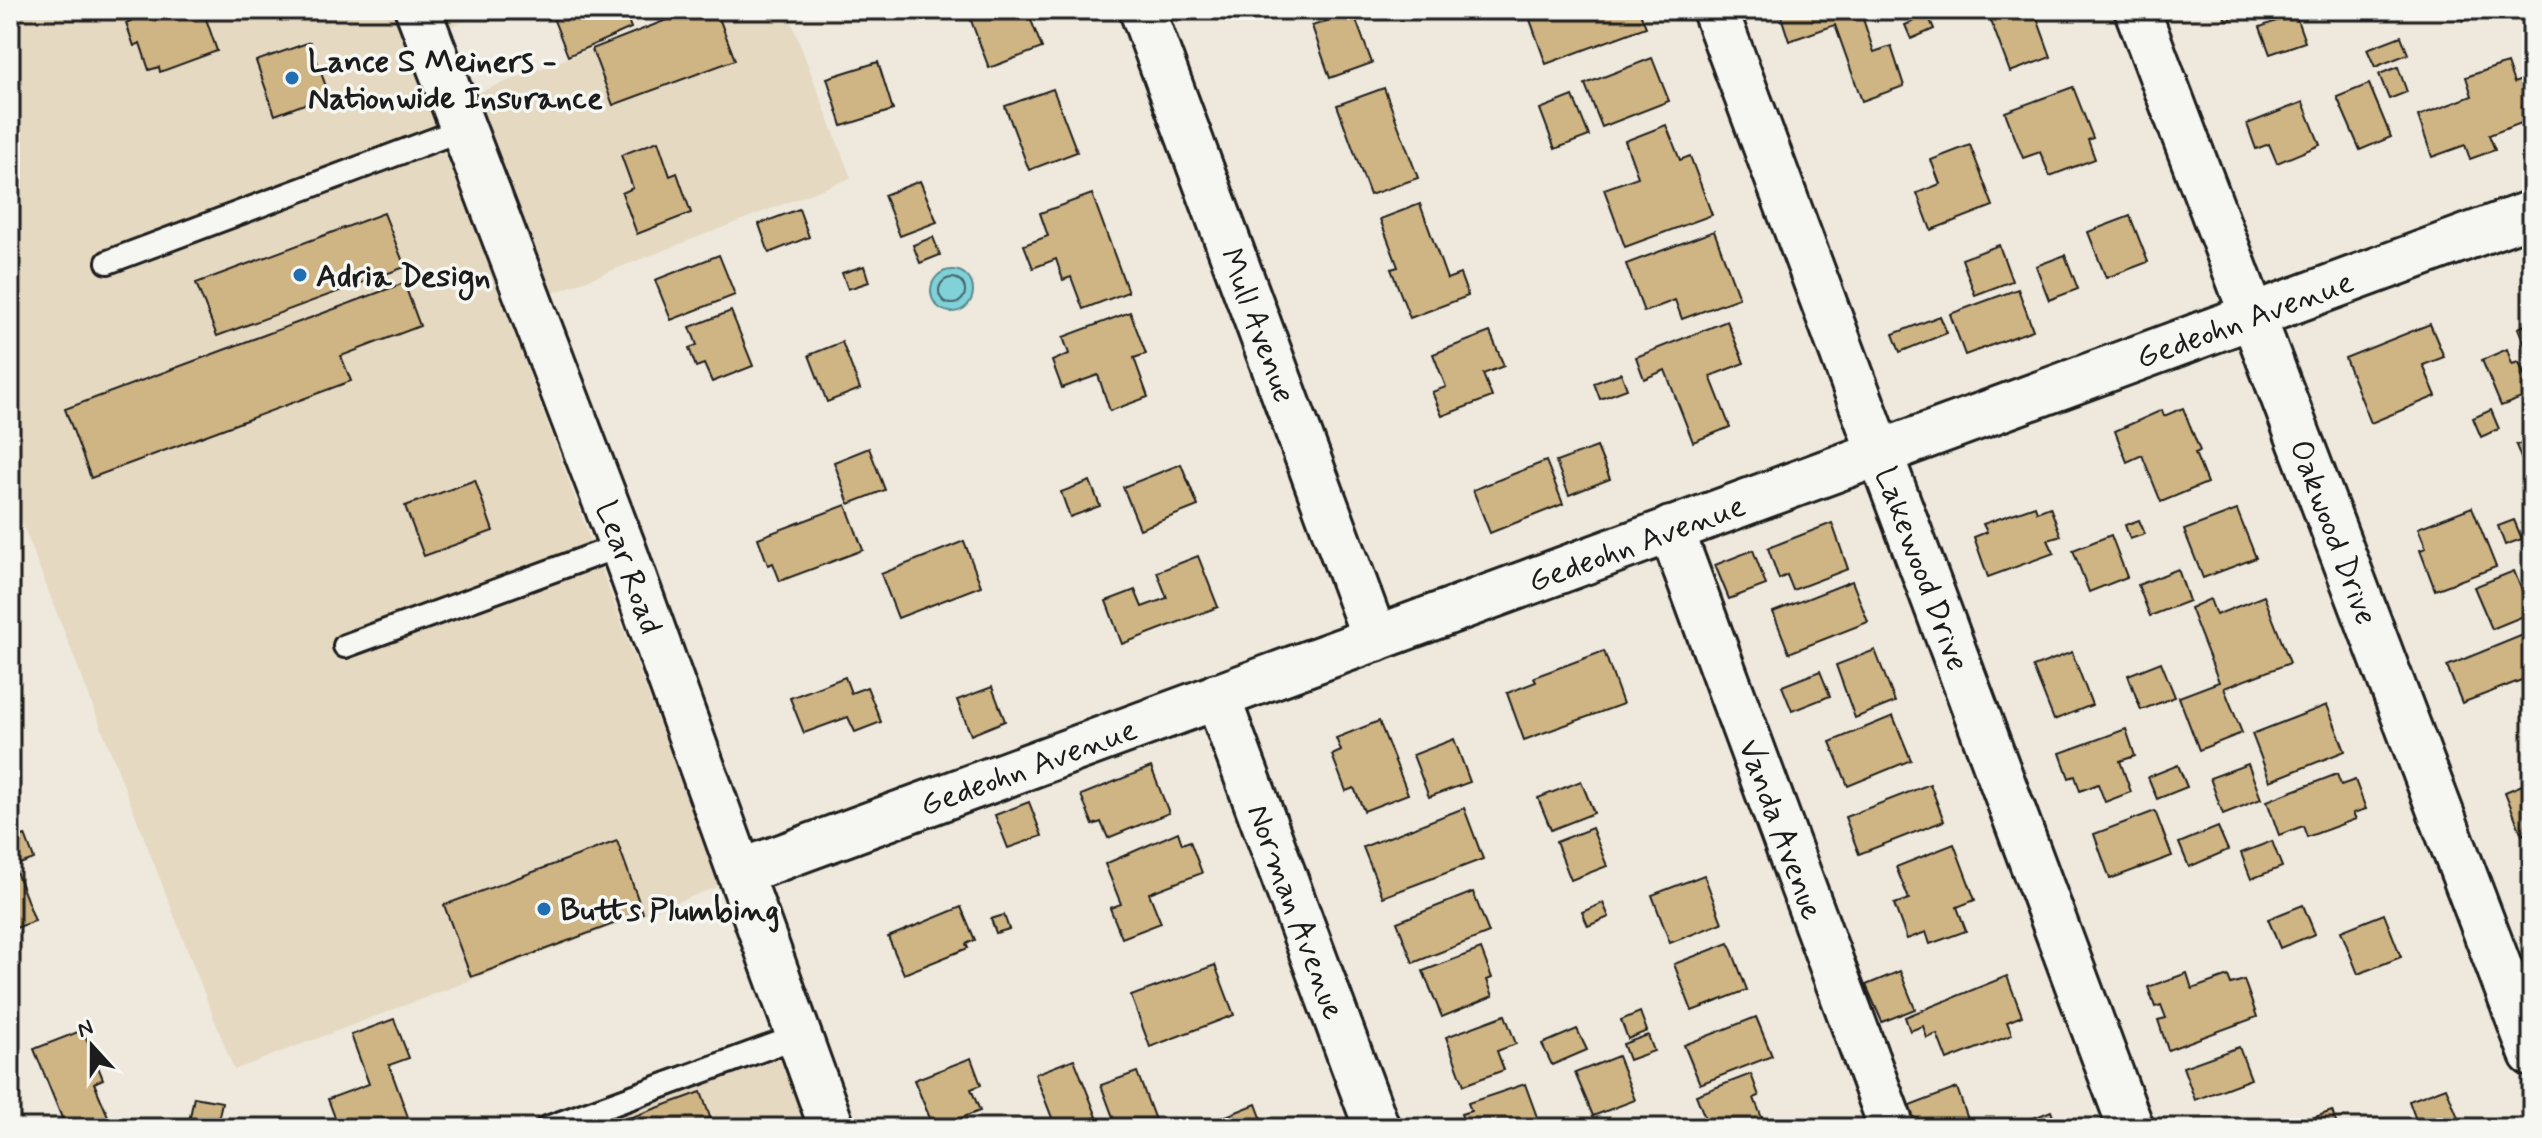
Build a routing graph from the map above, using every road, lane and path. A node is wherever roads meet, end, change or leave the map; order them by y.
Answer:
1 (418, 10) edge
2 (1142, 10) edge
3 (1715, 10) edge
4 (2137, 10) edge
5 (463, 129) junction
6 (2532, 213) edge
7 (108, 262) dead end
8 (2255, 314) junction
9 (1880, 452) junction
10 (1671, 529) junction
11 (622, 545) junction
12 (1375, 639) junction
13 (345, 646) dead end
14 (1217, 696) junction
15 (741, 872) junction
16 (799, 1036) junction
17 (2532, 1054) edge
18 (547, 1128) edge
19 (832, 1128) edge
20 (1377, 1128) edge
21 (1892, 1128) edge
22 (2131, 1128) edge

1 - 5 street, Lear Road
2 - 12 street, Mull Avenue
3 - 9 street, Lakewood Drive
4 - 8 street, Oakwood Drive
5 - 7 lane
5 - 11 street, Lear Road
6 - 8 street, Gedeohn Avenue
8 - 9 street, Gedeohn Avenue
8 - 17 street, Oakwood Drive
9 - 10 street, Gedeohn Avenue
9 - 22 street, Lakewood Drive
10 - 12 street, Gedeohn Avenue
10 - 21 street, Vanda Avenue
11 - 13 lane
11 - 15 street, Lear Road
12 - 14 street, Gedeohn Avenue
14 - 15 street, Gedeohn Avenue
14 - 20 street, Norman Avenue
15 - 16 street, Lear Road
16 - 18 lane
16 - 19 street, Lear Road

